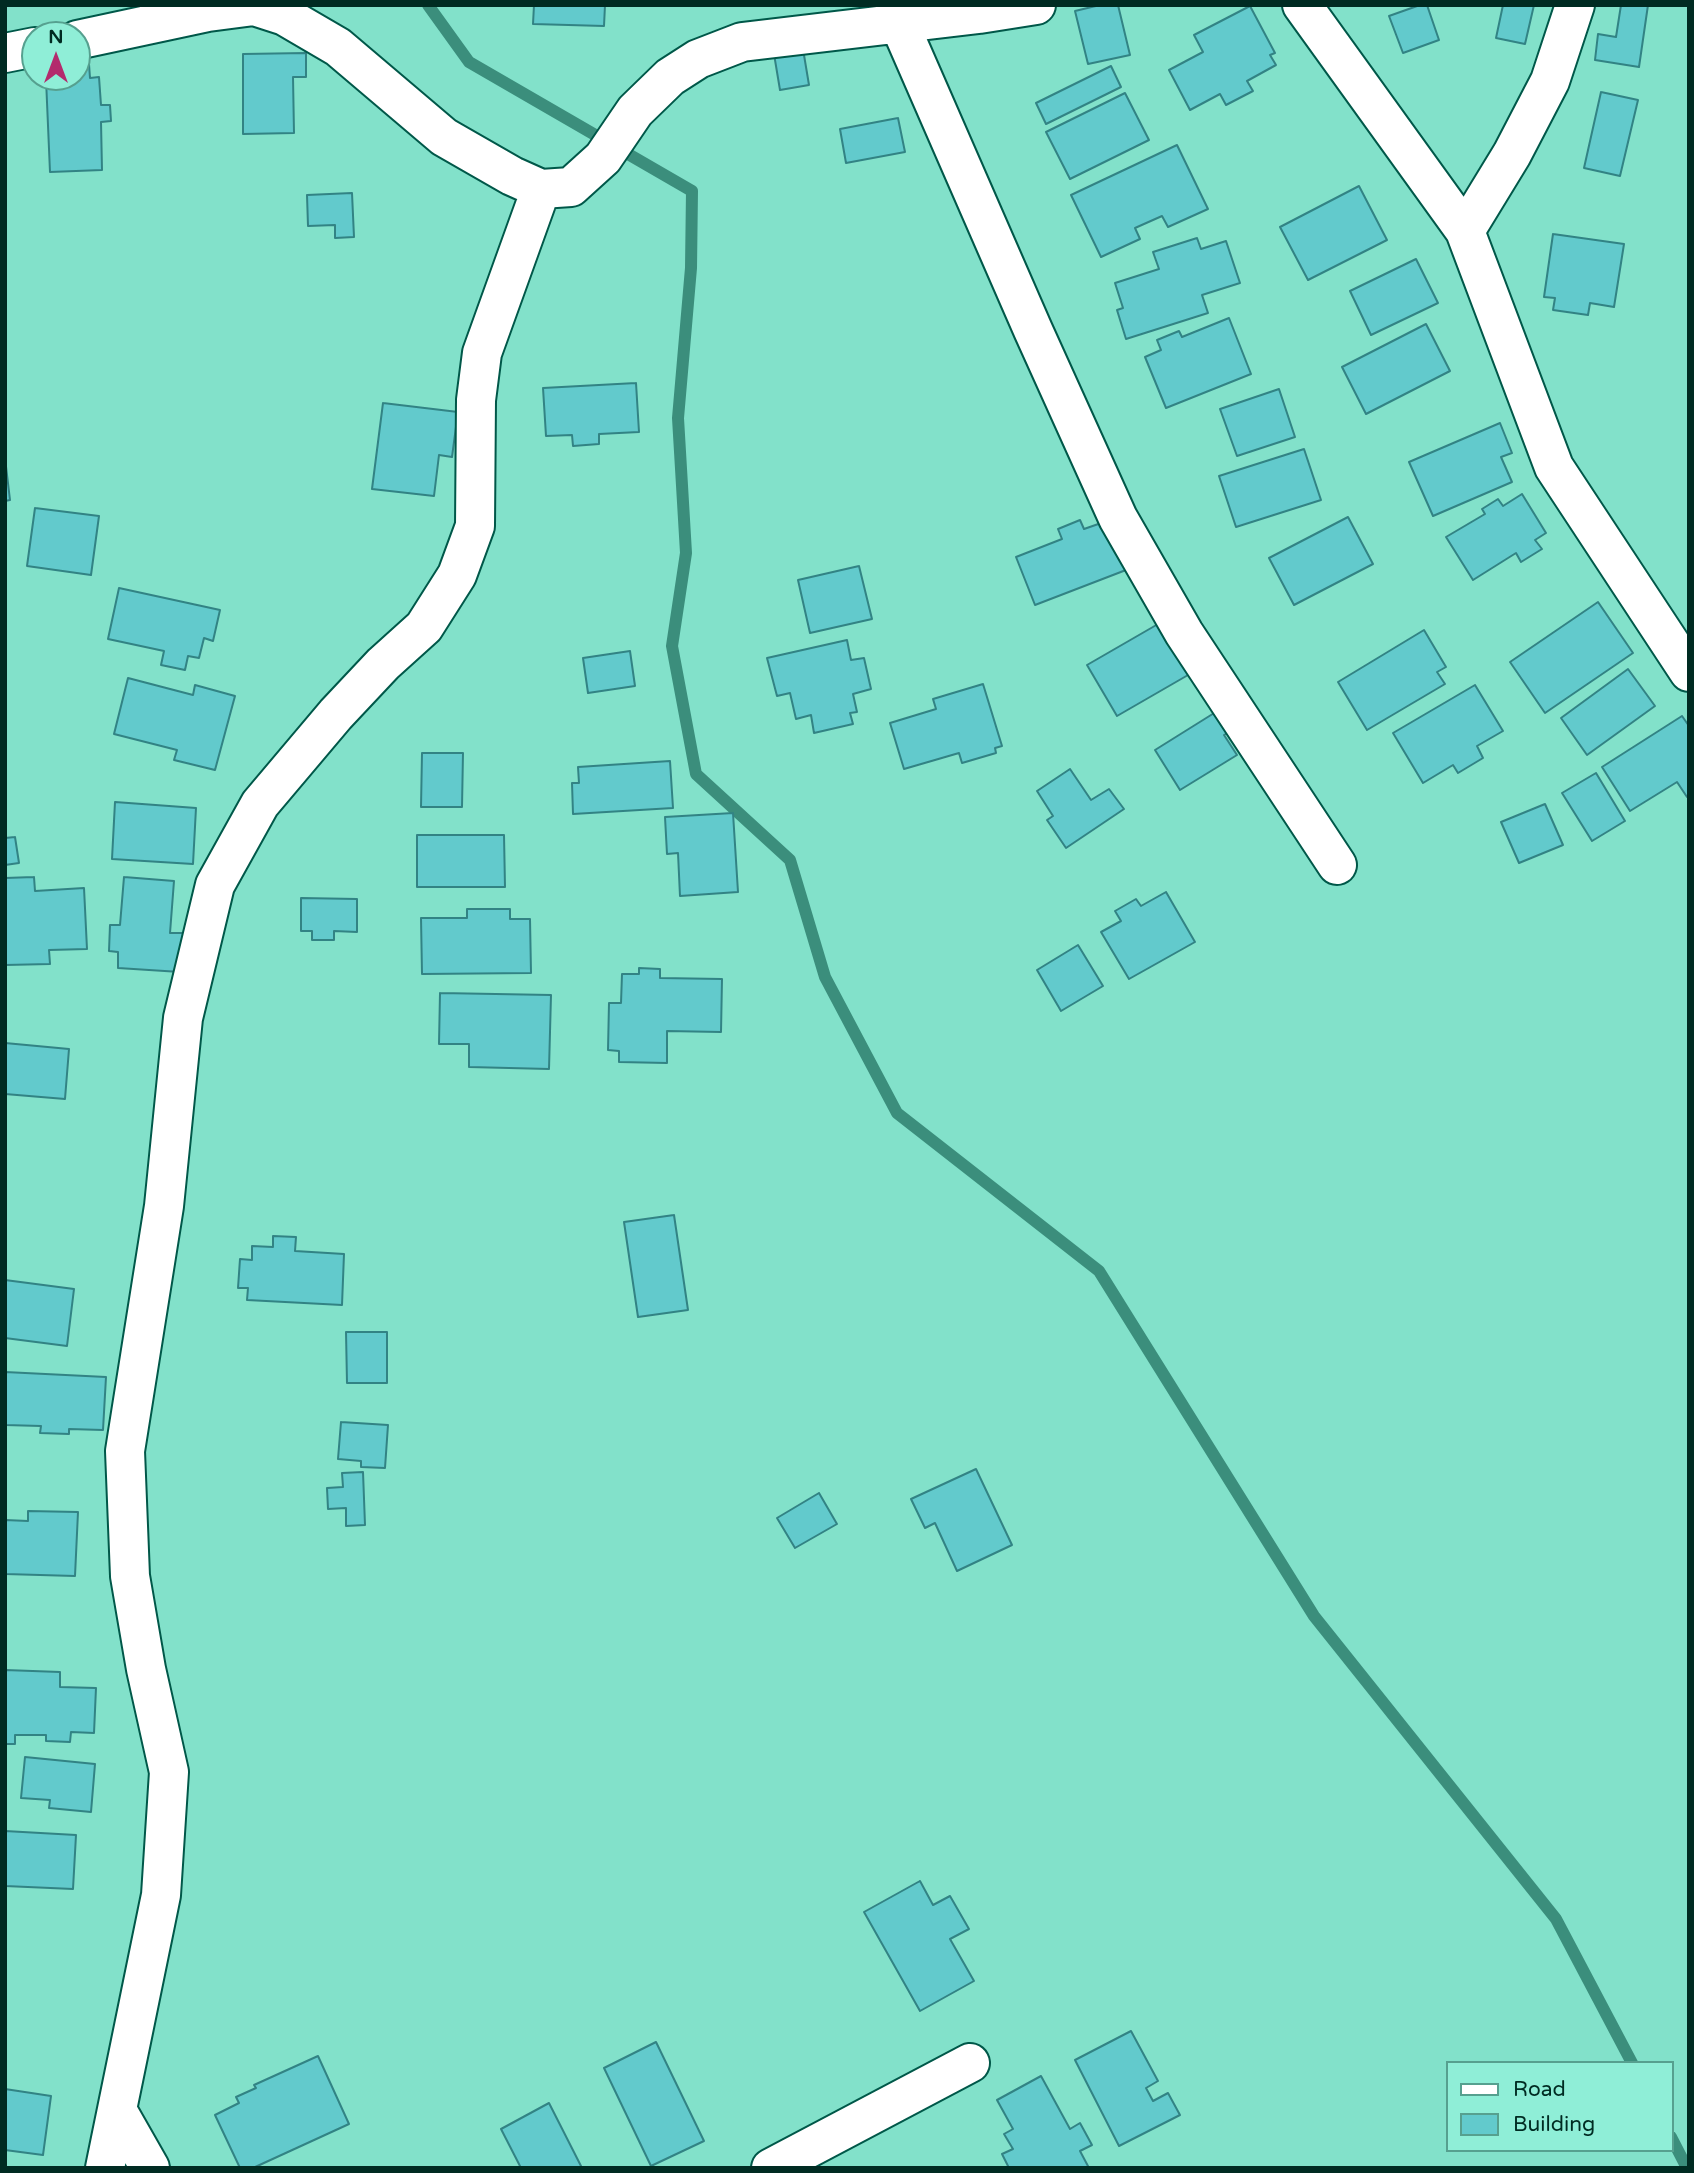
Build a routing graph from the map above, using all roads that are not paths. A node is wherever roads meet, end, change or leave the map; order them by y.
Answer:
1 (1036, 5) edge
2 (1302, 5) edge
3 (1575, 5) edge
4 (900, 23) junction
5 (91, 37) edge
6 (541, 189) junction
7 (1465, 231) junction
8 (1685, 653) edge
9 (1336, 865) dead end
10 (970, 2063) dead end
11 (117, 2110) junction
12 (104, 2168) edge
13 (150, 2168) edge
14 (771, 2168) edge

1 - 4 street
2 - 7 street
3 - 7 street
4 - 6 street
4 - 9 street
5 - 6 street
6 - 11 street
7 - 8 street
10 - 14 street
11 - 12 street
11 - 13 street

